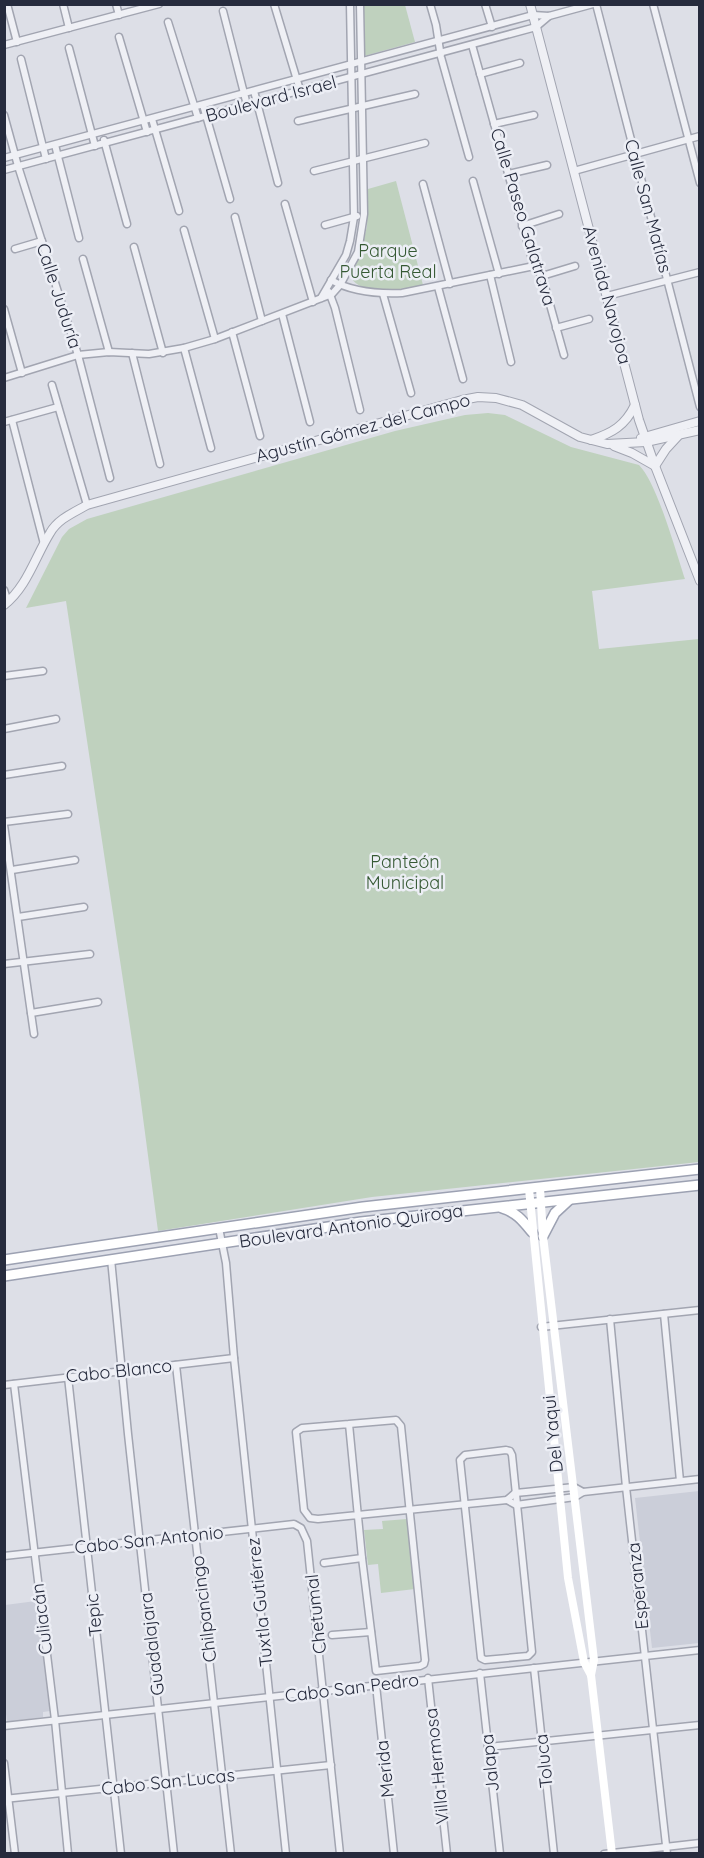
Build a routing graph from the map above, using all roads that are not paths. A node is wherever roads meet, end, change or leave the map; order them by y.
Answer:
1 (7, 4) edge
2 (63, 4) edge
3 (116, 4) edge
4 (159, 4) edge
5 (274, 4) edge
6 (350, 4) edge
7 (360, 4) edge
8 (430, 4) edge
9 (486, 4) edge
10 (530, 4) edge
11 (595, 4) edge
12 (653, 4) edge
13 (223, 11) dead end
14 (119, 15) junction
15 (533, 15) junction
16 (549, 16) junction
17 (168, 22) dead end
18 (492, 27) junction
19 (536, 27) junction
20 (69, 28) junction
21 (119, 37) dead end
22 (439, 41) junction
23 (17, 42) junction
24 (4, 45) edge
25 (472, 45) junction
26 (69, 48) dead end
27 (441, 52) junction
28 (21, 59) dead end
29 (361, 63) junction
30 (520, 63) dead end
31 (351, 66) junction
32 (480, 74) junction
33 (361, 75) junction
34 (352, 78) junction
35 (296, 80) junction
36 (300, 90) junction
37 (254, 91) junction
38 (244, 94) junction
39 (415, 94) dead end
40 (257, 102) junction
41 (203, 105) junction
42 (247, 105) junction
43 (362, 106) junction
44 (195, 107) junction
45 (353, 109) junction
46 (4, 114) edge
47 (534, 115) dead end
48 (207, 116) junction
49 (198, 118) junction
50 (152, 119) junction
51 (144, 121) junction
52 (298, 121) dead end
53 (494, 124) junction
54 (154, 130) junction
55 (147, 132) junction
56 (102, 133) junction
57 (92, 135) junction
58 (699, 136) edge
59 (688, 139) junction
60 (105, 143) junction
61 (425, 143) dead end
62 (55, 145) junction
63 (95, 146) junction
64 (44, 148) junction
65 (634, 154) junction
66 (15, 155) junction
67 (58, 156) junction
68 (469, 157) dead end
69 (4, 158) edge
70 (46, 159) junction
71 (364, 159) junction
72 (354, 161) junction
73 (547, 165) dead end
74 (18, 166) junction
75 (4, 170) edge
76 (314, 171) dead end
77 (574, 171) junction
78 (508, 174) junction
79 (473, 181) dead end
80 (278, 183) dead end
81 (699, 183) edge
82 (423, 184) dead end
83 (230, 199) dead end
84 (285, 204) dead end
85 (179, 211) dead end
86 (364, 214) junction
87 (559, 214) dead end
88 (235, 217) dead end
89 (354, 217) junction
90 (127, 224) dead end
91 (325, 225) dead end
92 (522, 226) junction
93 (184, 230) dead end
94 (79, 238) dead end
95 (42, 241) junction
96 (134, 247) dead end
97 (15, 249) dead end
98 (83, 259) dead end
99 (534, 266) junction
100 (575, 266) dead end
101 (699, 272) edge
102 (499, 274) junction
103 (490, 275) junction
104 (542, 276) junction
105 (331, 280) junction
106 (668, 280) junction
107 (450, 284) junction
108 (340, 285) junction
109 (325, 287) junction
110 (438, 287) junction
111 (332, 294) junction
112 (383, 294) junction
113 (607, 296) junction
114 (321, 298) junction
115 (313, 302) junction
116 (4, 309) edge
117 (282, 314) junction
118 (589, 319) dead end
119 (262, 321) junction
120 (556, 328) junction
121 (232, 332) junction
122 (215, 339) junction
123 (184, 348) junction
124 (109, 352) junction
125 (132, 353) junction
126 (163, 353) junction
127 (78, 355) junction
128 (564, 355) dead end
129 (511, 362) dead end
130 (22, 373) junction
131 (4, 378) edge
132 (463, 379) dead end
133 (52, 385) dead end
134 (411, 393) dead end
135 (635, 405) junction
136 (58, 406) junction
137 (699, 406) edge
138 (360, 410) dead end
139 (8, 421) edge
140 (699, 421) edge
141 (310, 422) dead end
142 (699, 430) edge
143 (260, 436) dead end
144 (678, 436) junction
145 (645, 439) junction
146 (589, 440) junction
147 (607, 444) junction
148 (211, 448) dead end
149 (160, 464) dead end
150 (655, 466) junction
151 (110, 478) dead end
152 (87, 505) junction
153 (45, 545) junction
154 (699, 581) edge
155 (4, 590) edge
156 (6, 603) edge
157 (43, 671) dead end
158 (4, 676) edge
159 (56, 718) dead end
160 (4, 729) edge
161 (62, 766) dead end
162 (4, 775) edge
163 (68, 814) dead end
164 (4, 823) edge
165 (75, 860) dead end
166 (12, 870) junction
167 (84, 908) dead end
168 (18, 917) junction
169 (90, 954) dead end
170 (24, 962) junction
171 (4, 964) edge
172 (98, 1002) dead end
173 (31, 1013) junction
174 (34, 1034) dead end
175 (699, 1169) edge
176 (699, 1185) edge
177 (540, 1188) junction
178 (529, 1189) junction
179 (570, 1199) junction
180 (541, 1202) junction
181 (530, 1204) junction
182 (496, 1207) junction
183 (219, 1228) junction
184 (532, 1232) junction
185 (543, 1236) junction
186 (223, 1244) junction
187 (111, 1259) junction
188 (4, 1260) edge
189 (4, 1276) edge
190 (699, 1310) edge
191 (664, 1314) junction
192 (610, 1319) junction
193 (555, 1326) junction
194 (541, 1327) junction
195 (234, 1358) junction
196 (176, 1365) junction
197 (121, 1372) junction
198 (68, 1377) junction
199 (15, 1384) junction
200 (4, 1385) edge
201 (349, 1424) junction
202 (699, 1479) edge
203 (680, 1481) junction
204 (627, 1486) junction
205 (574, 1487) junction
206 (559, 1489) junction
207 (526, 1492) junction
208 (515, 1493) junction
209 (579, 1495) junction
210 (560, 1499) junction
211 (507, 1500) junction
212 (528, 1503) junction
213 (463, 1504) junction
214 (516, 1505) junction
215 (409, 1510) junction
216 (358, 1516) junction
217 (294, 1524) joint
218 (252, 1528) junction
219 (195, 1535) junction
220 (139, 1540) junction
221 (87, 1547) junction
222 (35, 1553) junction
223 (4, 1556) edge
224 (362, 1558) junction
225 (324, 1563) dead end
226 (371, 1632) junction
227 (332, 1635) dead end
228 (699, 1650) edge
229 (645, 1655) junction
230 (594, 1660) junction
231 (584, 1662) junction
232 (534, 1668) junction
233 (480, 1673) junction
234 (591, 1675) junction
235 (428, 1678) junction
236 (376, 1684) junction
237 (324, 1691) junction
238 (270, 1697) junction
239 (215, 1703) junction
240 (159, 1709) junction
241 (105, 1716) junction
242 (55, 1720) junction
243 (699, 1725) edge
244 (4, 1726) edge
245 (653, 1730) junction
246 (598, 1736) junction
247 (542, 1742) junction
248 (488, 1747) junction
249 (4, 1763) edge
250 (331, 1765) junction
251 (277, 1771) junction
252 (223, 1776) junction
253 (167, 1782) junction
254 (113, 1787) junction
255 (62, 1793) junction
256 (7, 1799) edge
257 (699, 1843) edge
258 (666, 1850) edge
259 (609, 1853) edge
260 (15, 1854) edge
261 (68, 1854) edge
262 (121, 1854) edge
263 (174, 1854) edge
264 (231, 1854) edge
265 (286, 1854) edge
266 (340, 1854) edge
267 (394, 1854) edge
268 (447, 1854) edge
269 (500, 1854) edge
270 (554, 1854) edge

1 - 23 street
2 - 20 street
3 - 14 street
4 - 14 street
5 - 35 street
6 - 31 street
7 - 29 street
8 - 22 street
9 - 18 street
10 - 15 street, Avenida Navojoa
11 - 16 street
11 - 65 street, Calle San Matías
12 - 59 street
13 - 38 street
14 - 20 street
15 - 16 street, Boulevard Israel
15 - 18 street, Boulevard Israel
15 - 19 street, Avenida Navojoa
16 - 19 street
17 - 44 street
18 - 22 street, Boulevard Israel
19 - 25 street, Boulevard Israel
19 - 77 street, Avenida Navojoa
20 - 23 street
21 - 51 street
22 - 27 street
22 - 29 street, Boulevard Israel
23 - 24 street
25 - 27 street, Boulevard Israel
25 - 32 street, Calle Paseo Galatrava
26 - 57 street
27 - 33 street, Boulevard Israel
27 - 68 street
28 - 64 street
29 - 31 street, Boulevard Israel
29 - 33 street
30 - 32 street
31 - 34 street
31 - 35 street, Boulevard Israel
32 - 53 street, Calle Paseo Galatrava
33 - 34 street, Boulevard Israel
33 - 43 street
34 - 36 street, Boulevard Israel
34 - 45 street
35 - 36 street
35 - 37 street, Boulevard Israel
36 - 40 street, Boulevard Israel
37 - 38 street, Boulevard Israel
37 - 40 street
38 - 41 street, Boulevard Israel
38 - 42 street
39 - 43 street
40 - 42 street, Boulevard Israel
40 - 80 street
41 - 44 street, Boulevard Israel
41 - 48 street
42 - 48 street, Boulevard Israel
43 - 45 street
43 - 71 street
44 - 49 street
44 - 50 street, Boulevard Israel
45 - 52 street
45 - 72 street
46 - 66 street, Calle Juduría
47 - 53 street
48 - 49 street, Boulevard Israel
48 - 83 street
49 - 54 street, Boulevard Israel
50 - 51 street, Boulevard Israel
50 - 54 street
51 - 55 street
51 - 56 street, Boulevard Israel
53 - 78 street, Calle Paseo Galatrava
54 - 55 street, Boulevard Israel
54 - 85 street
55 - 60 street, Boulevard Israel
56 - 57 street, Boulevard Israel
56 - 60 street
57 - 62 street, Boulevard Israel
57 - 63 street
58 - 59 street
59 - 65 street
59 - 81 street
60 - 63 street, Boulevard Israel
60 - 90 street
61 - 71 street
62 - 64 street, Boulevard Israel
62 - 67 street
63 - 67 street, Boulevard Israel
64 - 66 street, Boulevard Israel
64 - 70 street
65 - 77 street
65 - 106 street, Calle San Matías
66 - 69 street, Boulevard Israel
66 - 74 street, Calle Juduría
67 - 70 street, Boulevard Israel
67 - 94 street
70 - 74 street, Boulevard Israel
71 - 72 street
71 - 86 street
72 - 76 street
72 - 89 street
73 - 78 street
74 - 75 street, Boulevard Israel
74 - 95 street, Calle Juduría
77 - 113 street, Avenida Navojoa
78 - 92 street, Calle Paseo Galatrava
79 - 102 street
82 - 107 street
84 - 115 street
86 - 89 street
86 - 108 street
87 - 92 street
88 - 119 street
89 - 91 street
89 - 105 street
92 - 99 street, Calle Paseo Galatrava
93 - 122 street
95 - 97 street
95 - 127 street, Calle Juduría
96 - 126 street
98 - 124 street
99 - 102 street
99 - 104 street, Calle Paseo Galatrava
100 - 104 street
101 - 106 street
102 - 103 street
103 - 107 street
103 - 129 street
104 - 120 street, Calle Paseo Galatrava
105 - 108 street
105 - 109 street
106 - 113 street
106 - 137 street, Calle San Matías
107 - 110 street
108 - 111 street
108 - 112 street
109 - 111 street
109 - 114 street
110 - 112 street
110 - 132 street
111 - 114 street
111 - 138 street
112 - 134 street
113 - 135 street, Avenida Navojoa
114 - 115 street
115 - 117 street
116 - 130 street
117 - 119 street
117 - 141 street
118 - 120 street
119 - 121 street
120 - 128 street, Calle Paseo Galatrava
121 - 122 street
121 - 143 street
122 - 123 street
123 - 126 street
123 - 148 street
124 - 125 street
124 - 127 street
125 - 126 street
125 - 149 street
127 - 130 street
127 - 151 street, Calle Juduría
130 - 131 street
133 - 136 street
135 - 145 street, Avenida Navojoa
135 - 146 street
136 - 139 street
136 - 152 street
139 - 153 street
140 - 145 street
142 - 144 street
144 - 145 street
144 - 150 street
145 - 147 street, Agustín Gómez del Campo
145 - 150 street, Avenida Navojoa
146 - 147 street, Agustín Gómez del Campo
146 - 152 street, Agustín Gómez del Campo
147 - 150 street
150 - 154 street, Avenida Navojoa
152 - 153 street, Agustín Gómez del Campo
153 - 156 street, Agustín Gómez del Campo
155 - 156 street
157 - 158 street
159 - 160 street
161 - 162 street
163 - 164 street
164 - 166 street
165 - 166 street
166 - 168 street
167 - 168 street
168 - 170 street
169 - 170 street
170 - 171 street
170 - 173 street
172 - 173 street
173 - 174 street
175 - 177 main road, Boulevard Antonio Quiroga
176 - 179 main road, Boulevard Antonio Quiroga
177 - 178 main road, Boulevard Antonio Quiroga
177 - 180 main road, Del Yaqui
178 - 181 main road, Del Yaqui
178 - 183 main road, Boulevard Antonio Quiroga
179 - 180 main road, Boulevard Antonio Quiroga
179 - 185 main road
180 - 181 main road, Boulevard Antonio Quiroga
180 - 185 main road, Del Yaqui
181 - 182 main road, Boulevard Antonio Quiroga
181 - 184 main road, Del Yaqui
182 - 184 main road
182 - 186 main road, Boulevard Antonio Quiroga
183 - 186 street, Tuxtla Gutiérrez
183 - 188 main road, Boulevard Antonio Quiroga
184 - 194 main road, Del Yaqui
185 - 193 main road, Del Yaqui
186 - 187 main road, Boulevard Antonio Quiroga
186 - 195 street, Tuxtla Gutiérrez
187 - 189 main road, Boulevard Antonio Quiroga
187 - 197 street, Guadalajara
190 - 191 street
191 - 192 street
191 - 203 street
192 - 193 street
192 - 204 street, Esperanza
193 - 194 street
193 - 205 main road, Del Yaqui
194 - 206 main road, Del Yaqui
195 - 196 street, Cabo Blanco
195 - 218 street, Tuxtla Gutiérrez
196 - 197 street, Cabo Blanco
196 - 219 street, Chilpancingo
197 - 198 street, Cabo Blanco
197 - 220 street, Guadalajara
198 - 199 street, Cabo Blanco
198 - 221 street, Tepic
199 - 200 street, Cabo Blanco
199 - 222 street, Culiacán
201 - 215 street
201 - 216 street
201 - 216 street
202 - 203 street
203 - 204 street
204 - 209 street
204 - 229 street, Esperanza
205 - 206 street
205 - 209 main road, Del Yaqui
206 - 207 street
206 - 210 main road, Del Yaqui
207 - 208 street
207 - 212 street
208 - 211 street
208 - 213 street
208 - 214 street
209 - 210 street
209 - 230 main road, Del Yaqui
210 - 212 street
210 - 231 main road, Del Yaqui
211 - 213 street
211 - 214 street
212 - 214 street
213 - 214 street
213 - 215 street
215 - 216 street
215 - 226 street
216 - 224 street
217 - 218 street, Cabo San Antonio
217 - 237 street, Chetumal
218 - 219 street, Cabo San Antonio
218 - 238 street, Tuxtla Gutiérrez
219 - 220 street, Cabo San Antonio
219 - 239 street, Chilpancingo
220 - 221 street, Cabo San Antonio
220 - 240 street, Guadalajara
221 - 222 street, Cabo San Antonio
221 - 241 street, Tepic
222 - 223 street, Cabo San Antonio
222 - 242 street, Culiacán
224 - 225 street
224 - 226 street
226 - 227 street
228 - 229 street, Cabo San Pedro
229 - 230 street, Cabo San Pedro
229 - 245 street, Esperanza
230 - 231 street, Cabo San Pedro
230 - 234 main road, Del Yaqui
231 - 232 street, Cabo San Pedro
231 - 234 main road, Del Yaqui
232 - 233 street, Cabo San Pedro
232 - 247 street, Toluca
233 - 235 street, Cabo San Pedro
233 - 248 street, Jalapa
234 - 246 main road, Del Yaqui
235 - 236 street, Cabo San Pedro
235 - 268 street, Villa Hermosa
236 - 237 street, Cabo San Pedro
236 - 267 street, Merida
237 - 238 street, Cabo San Pedro
237 - 250 street, Chetumal
238 - 239 street, Cabo San Pedro
238 - 251 street, Tuxtla Gutiérrez
239 - 240 street, Cabo San Pedro
239 - 252 street, Chilpancingo
240 - 241 street, Cabo San Pedro
240 - 253 street, Guadalajara
241 - 242 street, Cabo San Pedro
241 - 254 street, Tepic
242 - 244 street, Cabo San Pedro
242 - 255 street, Culiacán
243 - 245 street
245 - 246 street
245 - 258 street, Esperanza
246 - 247 street
246 - 259 main road, Del Yaqui
247 - 248 street
247 - 270 street, Toluca
248 - 269 street, Jalapa
249 - 256 street
250 - 251 street, Cabo San Lucas
250 - 266 street, Chetumal
251 - 252 street, Cabo San Lucas
251 - 265 street, Tuxtla Gutiérrez
252 - 253 street, Cabo San Lucas
252 - 264 street, Chilpancingo
253 - 254 street, Cabo San Lucas
253 - 263 street, Guadalajara
254 - 255 street, Cabo San Lucas
254 - 262 street, Tepic
255 - 256 street, Cabo San Lucas
255 - 261 street, Culiacán
256 - 260 street
257 - 258 street
258 - 259 street

